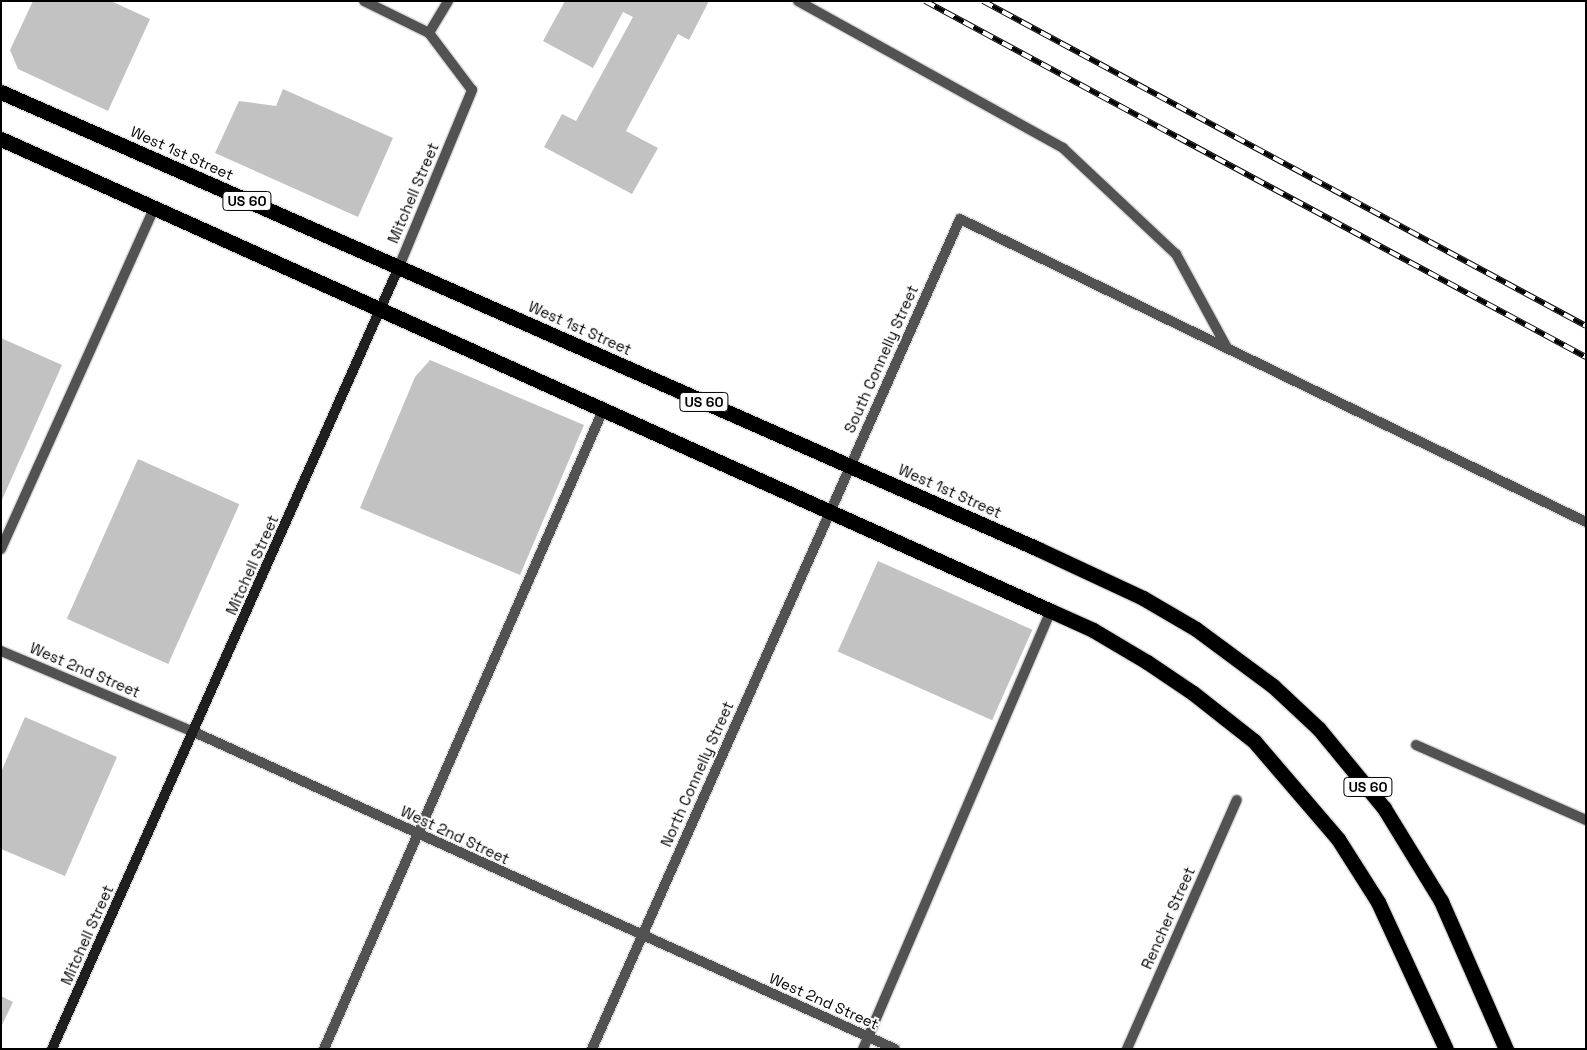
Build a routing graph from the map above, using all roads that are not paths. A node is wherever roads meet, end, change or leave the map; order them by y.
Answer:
1 (364, 1) edge
2 (448, 1) edge
3 (798, 1) edge
4 (429, 33) junction
5 (1, 92) edge
6 (1, 139) edge
7 (154, 208) junction
8 (398, 269) junction
9 (381, 311) junction
10 (1228, 348) junction
11 (603, 410) junction
12 (850, 466) junction
13 (831, 511) junction
14 (1586, 522) edge
15 (1, 549) edge
16 (1051, 611) junction
17 (1, 651) edge
18 (194, 732) junction
19 (1416, 745) dead end
20 (1237, 800) dead end
21 (1586, 820) edge
22 (416, 834) junction
23 (641, 937) junction
24 (869, 1037) junction
25 (52, 1049) edge
26 (324, 1049) edge
27 (592, 1049) edge
28 (863, 1049) edge
29 (895, 1049) edge
30 (1127, 1049) edge
31 (1446, 1049) edge
32 (1506, 1049) edge

1 - 4 street
2 - 4 street
3 - 10 street
4 - 8 street, Mitchell Street
5 - 8 highway, West 1st Street / US 60
6 - 7 highway
7 - 9 highway
7 - 15 street
8 - 9 street, Mitchell Street
8 - 12 highway, West 1st Street / US 60
9 - 11 highway
9 - 18 street, Mitchell Street
10 - 12 street, South Connelly Street
10 - 14 street
11 - 13 highway
11 - 22 street
12 - 13 street, South Connelly Street
12 - 32 highway, West 1st Street / US 60
13 - 16 highway
13 - 23 street, North Connelly Street
16 - 24 street
16 - 31 highway
17 - 18 street, West 2nd Street
18 - 22 street, West 2nd Street
18 - 25 street, Mitchell Street
19 - 21 street
20 - 30 street, Rencher Street
22 - 23 street, West 2nd Street
22 - 26 street
23 - 24 street, West 2nd Street
23 - 27 street, North Connelly Street
24 - 28 street
24 - 29 street, West 2nd Street

